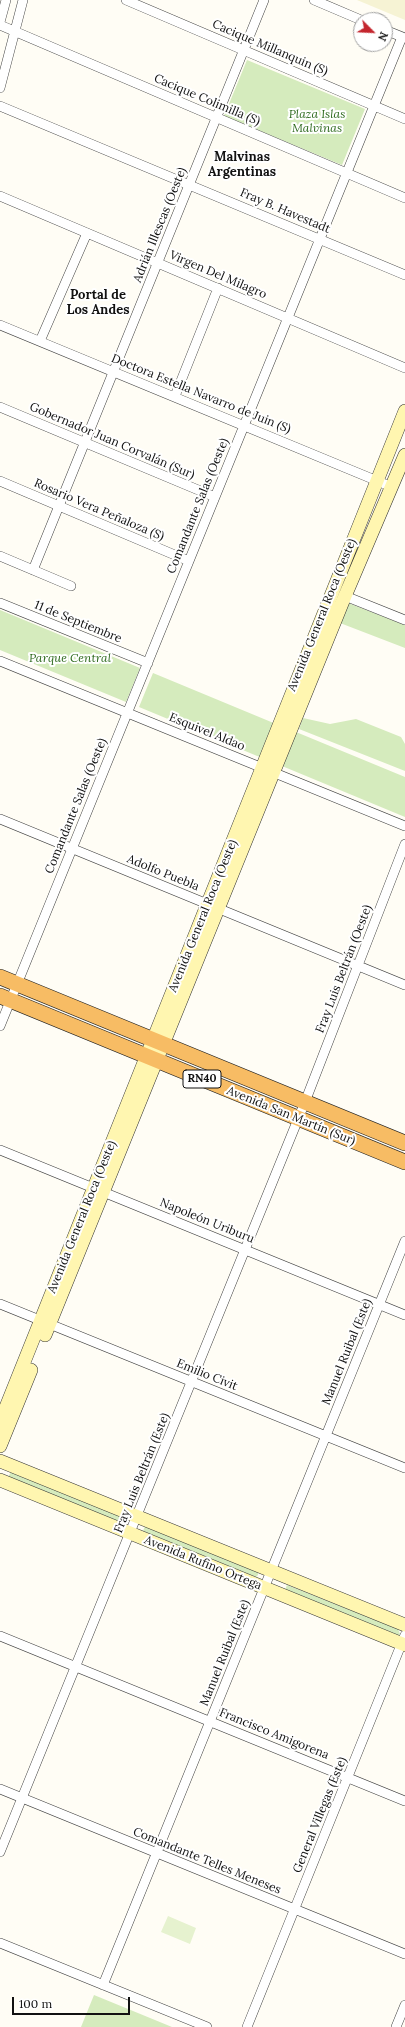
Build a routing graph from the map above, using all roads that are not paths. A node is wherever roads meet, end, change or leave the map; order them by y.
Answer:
1 (6, 0) edge
2 (23, 0) edge
3 (126, 0) edge
4 (264, 0) edge
5 (314, 0) edge
6 (353, 16) edge
7 (0, 23) edge
8 (15, 31) junction
9 (393, 33) edge
10 (404, 38) edge
11 (244, 50) junction
12 (0, 88) edge
13 (0, 106) edge
14 (374, 106) junction
15 (217, 117) junction
16 (405, 119) edge
17 (347, 173) junction
18 (190, 184) junction
19 (0, 196) edge
20 (405, 198) edge
21 (87, 233) junction
22 (320, 239) junction
23 (158, 263) junction
24 (405, 275) edge
25 (218, 288) junction
26 (287, 318) junction
27 (0, 325) edge
28 (40, 341) junction
29 (405, 368) edge
30 (113, 371) junction
31 (175, 396) junction
32 (0, 407) edge
33 (405, 411) edge
34 (244, 425) junction
35 (84, 442) junction
36 (405, 455) edge
37 (0, 481) edge
38 (376, 481) junction
39 (392, 487) junction
40 (215, 496) junction
41 (59, 506) junction
42 (0, 556) edge
43 (189, 561) junction
44 (33, 570) junction
45 (71, 586) dead end
46 (345, 596) junction
47 (0, 603) edge
48 (405, 620) edge
49 (0, 661) edge
50 (148, 663) junction
51 (127, 713) junction
52 (267, 770) junction
53 (0, 819) edge
54 (405, 826) edge
55 (405, 844) edge
56 (72, 849) junction
57 (213, 906) junction
58 (358, 966) junction
59 (0, 977) edge
60 (17, 984) junction
61 (405, 985) edge
62 (5, 998) edge
63 (0, 1026) edge
64 (157, 1041) junction
65 (151, 1058) junction
66 (305, 1102) junction
67 (299, 1119) junction
68 (405, 1143) edge
69 (0, 1150) edge
70 (405, 1162) edge
71 (98, 1190) junction
72 (405, 1241) edge
73 (245, 1250) junction
74 (0, 1304) edge
75 (379, 1305) junction
76 (405, 1315) edge
77 (45, 1322) junction
78 (192, 1382) junction
79 (0, 1422) edge
80 (326, 1436) junction
81 (0, 1446) edge
82 (0, 1460) edge
83 (405, 1468) edge
84 (0, 1480) edge
85 (137, 1516) junction
86 (130, 1533) junction
87 (271, 1571) junction
88 (264, 1588) junction
89 (405, 1625) edge
90 (0, 1636) edge
91 (404, 1641) edge
92 (76, 1666) junction
93 (210, 1721) junction
94 (348, 1778) junction
95 (0, 1789) edge
96 (22, 1798) junction
97 (405, 1801) edge
98 (0, 1852) edge
99 (157, 1853) junction
100 (295, 1909) junction
101 (0, 1943) edge
102 (405, 1954) edge
103 (103, 1985) junction
104 (405, 2005) edge
105 (207, 2027) edge
106 (247, 2027) edge
107 (396, 2027) edge

1 - 7 street
2 - 8 street
3 - 11 street, Cacique Millanquin (S)
4 - 11 street, Adrián Illescas (Oeste)
5 - 6 street
7 - 8 street, Cacique Colimilla (S)
8 - 12 street
8 - 15 street, Cacique Colimilla (S)
9 - 10 street
10 - 14 street, Comandante Salas (Oeste)
11 - 14 street, Cacique Millanquin (S)
11 - 15 street, Adrián Illescas (Oeste)
13 - 18 street, Fray B. Havestadt
14 - 16 street, Cacique Millanquin (S)
14 - 17 street, Comandante Salas (Oeste)
15 - 17 street, Cacique Colimilla (S)
15 - 18 street, Adrián Illescas (Oeste)
17 - 20 street, Cacique Colimilla (S)
17 - 22 street, Comandante Salas (Oeste)
18 - 22 street, Fray B. Havestadt
18 - 23 street, Adrián Illescas (Oeste)
19 - 21 street, Virgen Del Milagro
21 - 23 street, Virgen Del Milagro
21 - 28 street
22 - 24 street, Fray B. Havestadt
22 - 26 street, Comandante Salas (Oeste)
23 - 25 street, Virgen Del Milagro
23 - 30 street, Adrián Illescas (Oeste)
25 - 26 street, Virgen Del Milagro
25 - 31 street
26 - 29 street, Virgen Del Milagro
26 - 34 street, Comandante Salas (Oeste)
27 - 28 street, Doctora Estella Navarro de Juin (S)
28 - 30 street, Doctora Estella Navarro de Juin (S)
30 - 31 street, Doctora Estella Navarro de Juin (S)
30 - 35 street, Adrián Illescas (Oeste)
31 - 34 street, Doctora Estella Navarro de Juin (S)
32 - 35 street, Gobernador Juan Corvalán (Sur)
33 - 38 main road, Avenida General Roca (Oeste)
34 - 38 street, Doctora Estella Navarro de Juin (S)
34 - 40 street, Comandante Salas (Oeste)
35 - 40 street, Gobernador Juan Corvalán (Sur)
35 - 41 street, Adrián Illescas (Oeste)
36 - 39 main road, Avenida General Roca (Oeste)
37 - 41 street, Rosario Vera Peñaloza (S)
38 - 39 street, Doctora Estella Navarro de Juin (S)
38 - 52 main road, Avenida General Roca (Oeste)
39 - 46 main road, Avenida General Roca (Oeste)
40 - 43 street, Comandante Salas (Oeste)
41 - 43 street, Rosario Vera Peñaloza (S)
41 - 44 street, Adrián Illescas (Oeste)
42 - 44 street
43 - 50 street, Comandante Salas (Oeste)
44 - 45 street
46 - 48 street
46 - 52 main road, Avenida General Roca (Oeste)
47 - 50 street, 11 de Septiembre
49 - 51 street, Esquivel Aldao
50 - 51 street, Comandante Salas (Oeste)
51 - 52 street, Esquivel Aldao
51 - 56 street, Comandante Salas (Oeste)
52 - 54 street, Esquivel Aldao
52 - 57 main road, Avenida General Roca (Oeste)
53 - 56 street, Adolfo Puebla
55 - 58 street, Fray Luis Beltrán (Oeste)
56 - 57 street, Adolfo Puebla
56 - 60 street, Comandante Salas (Oeste)
57 - 58 street, Adolfo Puebla
57 - 64 main road, Avenida General Roca (Oeste)
58 - 61 street, Adolfo Puebla
58 - 66 street, Fray Luis Beltrán (Oeste)
59 - 60 highway, Avenida San Martín (Sur) / RN40
60 - 62 street, Comandante Salas (Oeste)
60 - 64 highway, Avenida San Martín (Sur) / RN40
62 - 63 street, Comandante Salas (Oeste)
62 - 65 highway, Avenida San Martín (Sur) / RN40
64 - 65 main road, Avenida General Roca (Oeste)
64 - 66 highway, Avenida San Martín (Sur) / RN40
65 - 67 highway, Avenida San Martín (Sur) / RN40
65 - 71 main road, Avenida General Roca (Oeste)
66 - 67 street, Fray Luis Beltrán (Este)
66 - 68 highway, Avenida San Martín (Sur) / RN40
67 - 70 highway, Avenida San Martín (Sur) / RN40
67 - 73 street, Fray Luis Beltrán (Este)
69 - 71 street, Napoleón Uriburu
71 - 73 street, Napoleón Uriburu
71 - 77 main road, Avenida General Roca (Oeste)
72 - 75 street, Manuel Ruibal (Este)
73 - 75 street, Napoleón Uriburu
73 - 78 street, Fray Luis Beltrán (Este)
74 - 77 street, Emilio Civit
75 - 76 street, Napoleón Uriburu
75 - 80 street, Manuel Ruibal (Este)
77 - 78 street, Emilio Civit
77 - 79 main road
77 - 81 main road
78 - 80 street, Emilio Civit
78 - 85 street, Fray Luis Beltrán (Este)
80 - 83 street, Emilio Civit
80 - 87 street, Manuel Ruibal (Este)
82 - 85 main road, Avenida Rufino Ortega
84 - 86 main road, Avenida Rufino Ortega
85 - 86 street, Fray Luis Beltrán (Este)
85 - 87 main road, Avenida Rufino Ortega
86 - 88 main road, Avenida Rufino Ortega
86 - 92 street, Fray Luis Beltrán (Este)
87 - 88 street, Manuel Ruibal (Este)
87 - 89 main road, Avenida Rufino Ortega
88 - 91 main road, Avenida Rufino Ortega
88 - 93 street, Manuel Ruibal (Este)
90 - 92 street, Francisco Amigorena
91 - 94 street, General Villegas (Este)
92 - 93 street, Francisco Amigorena
92 - 96 street, Fray Luis Beltrán (Este)
93 - 94 street, Francisco Amigorena
93 - 99 street, Manuel Ruibal (Este)
94 - 97 street, Francisco Amigorena
94 - 100 street, General Villegas (Este)
95 - 96 street, Comandante Telles Meneses
96 - 98 street, Fray Luis Beltrán (Este)
96 - 99 street, Comandante Telles Meneses
99 - 100 street, Comandante Telles Meneses
99 - 103 street, Manuel Ruibal (Este)
100 - 102 street, Comandante Telles Meneses
100 - 106 street, General Villegas (Este)
101 - 103 street
103 - 105 street
104 - 107 street

